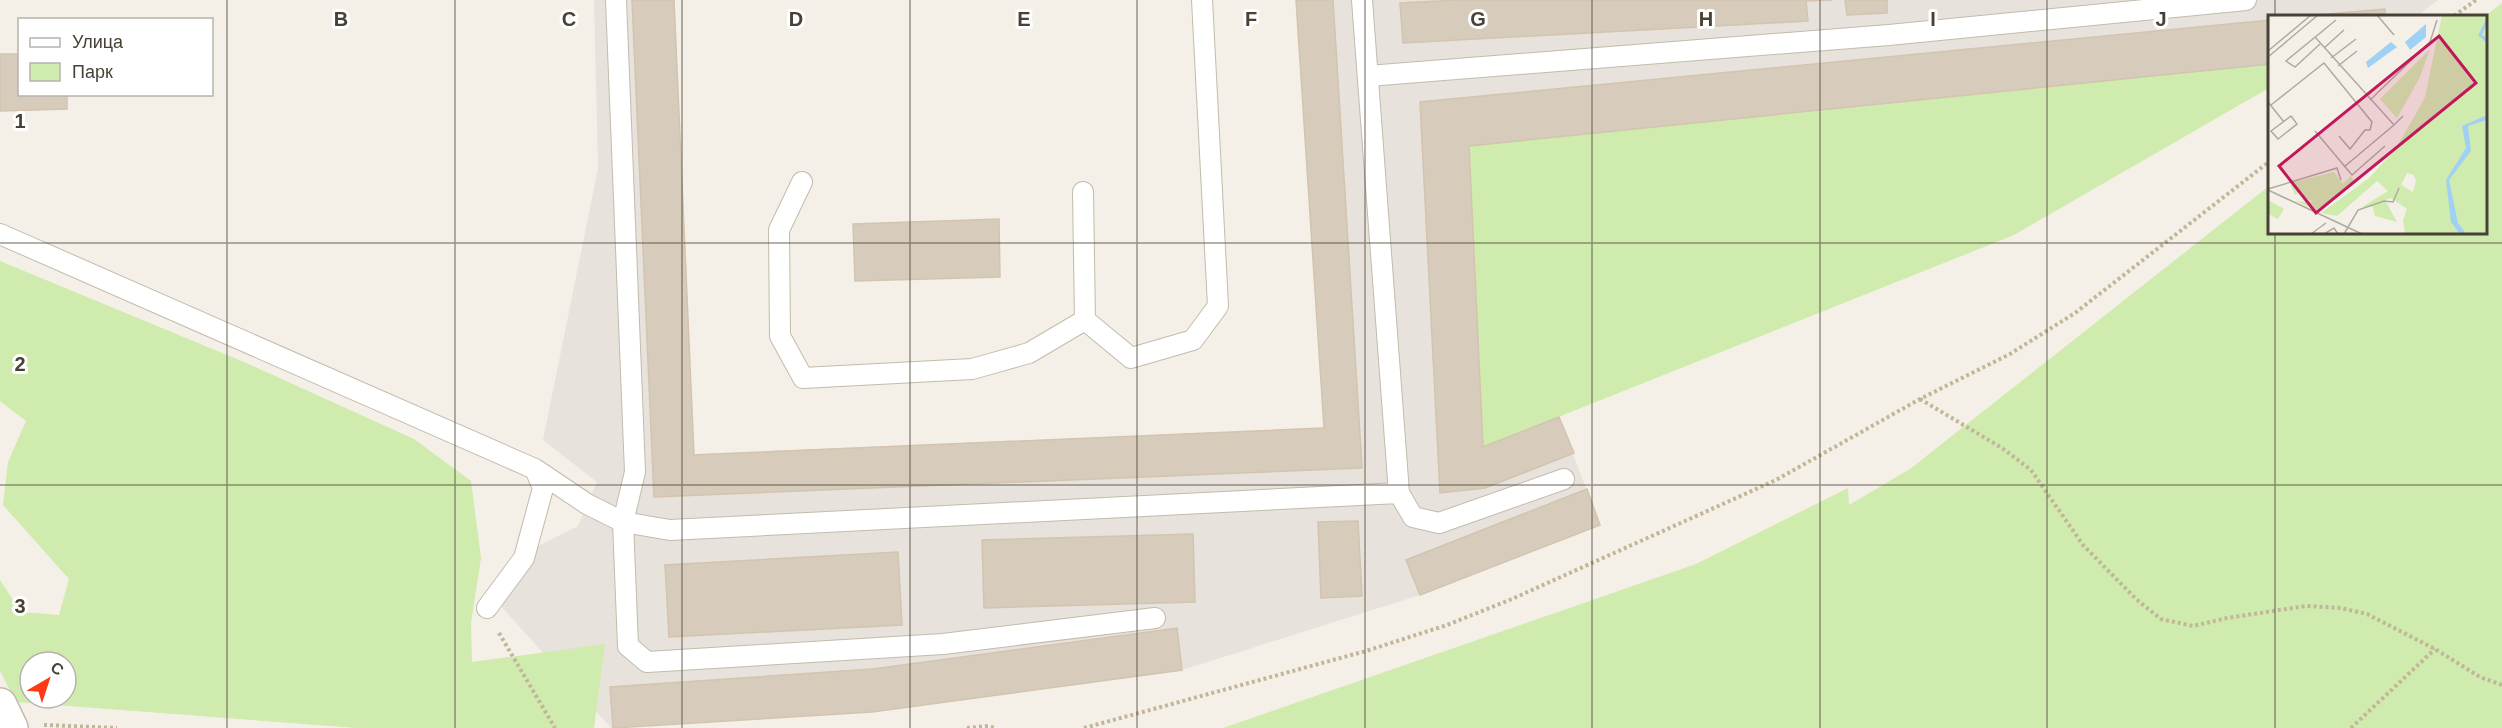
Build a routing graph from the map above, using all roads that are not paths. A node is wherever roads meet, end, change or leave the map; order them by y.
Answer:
1 (616, 0) edge
2 (1202, 0) edge
3 (1362, 0) edge
4 (2246, 0) edge
5 (1368, 76) junction
6 (802, 182) dead end
7 (1083, 192) dead end
8 (0, 234) edge
9 (1085, 320) junction
10 (535, 469) junction
11 (1564, 479) dead end
12 (1399, 493) junction
13 (623, 522) junction
14 (487, 608) road end
15 (1155, 618) dead end
16 (0, 705) edge
17 (25, 726) edge

1 - 13 lane
2 - 9 lane
3 - 5 lane
4 - 5 lane
5 - 12 lane
6 - 9 lane
7 - 9 lane
8 - 10 lane
10 - 13 lane
10 - 14 lane
11 - 12 lane
12 - 13 lane
13 - 15 lane
16 - 17 street

